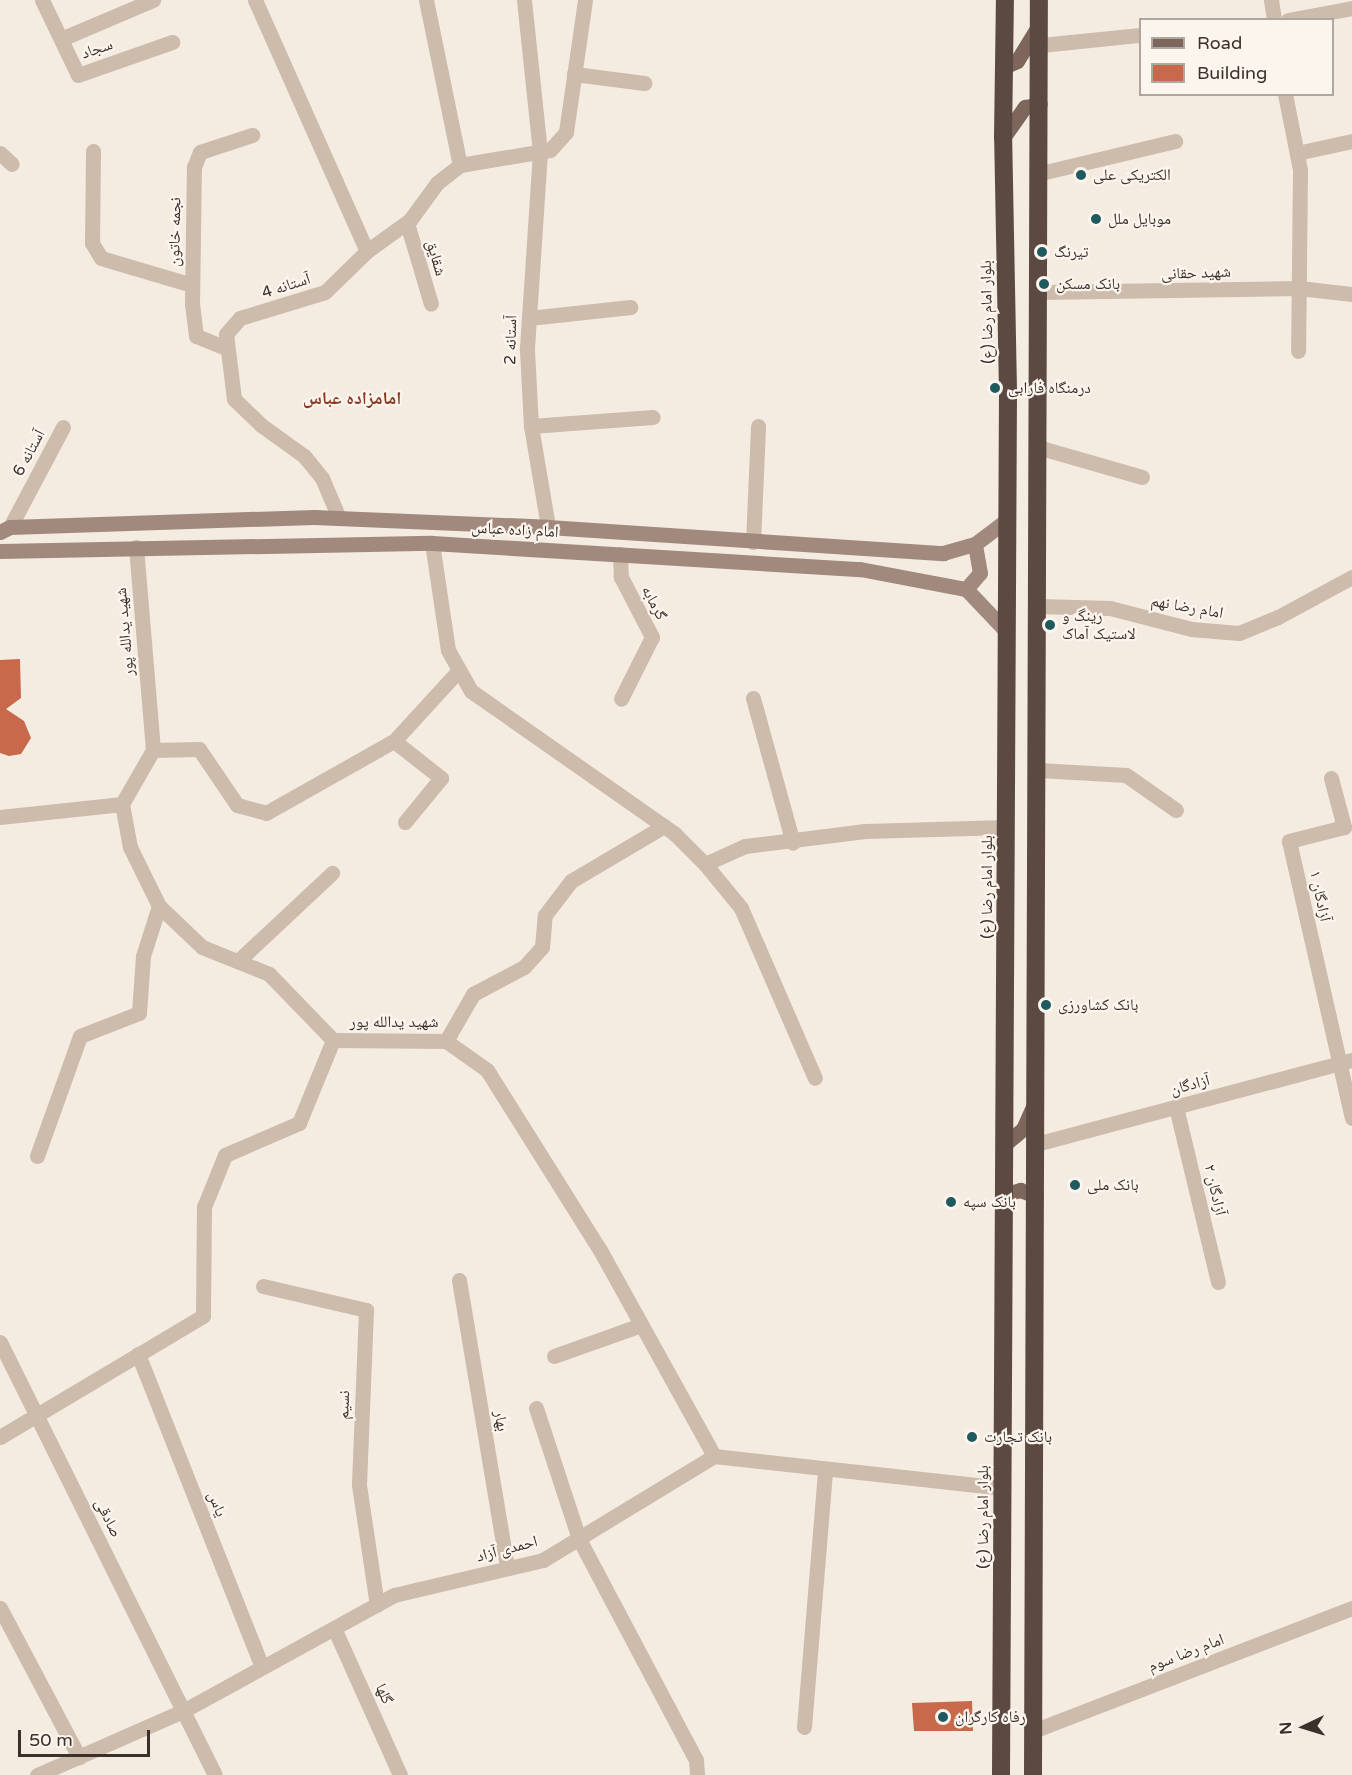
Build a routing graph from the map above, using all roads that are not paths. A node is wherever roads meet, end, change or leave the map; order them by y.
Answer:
1 (42, 0) edge
2 (153, 0) edge
3 (255, 0) edge
4 (426, 0) edge
5 (524, 0) edge
6 (585, 0) edge
7 (1005, 0) edge
8 (1040, 0) edge
9 (1271, 0) edge
10 (1352, 8) edge
11 (1274, 18) edge
12 (1299, 18) edge
13 (1040, 23) junction
14 (1139, 35) edge
15 (61, 39) junction
16 (172, 42) dead end
17 (1041, 45) junction
18 (1004, 67) junction
19 (574, 74) junction
20 (644, 83) dead end
21 (1285, 96) edge
22 (1040, 104) junction
23 (252, 135) dead end
24 (1003, 138) junction
25 (1175, 141) dead end
26 (1352, 141) edge
27 (93, 150) dead end
28 (540, 152) junction
29 (0, 153) edge
30 (1297, 153) junction
31 (12, 164) dead end
32 (460, 165) junction
33 (1041, 173) junction
34 (407, 223) junction
35 (367, 251) junction
36 (192, 285) junction
37 (1299, 288) junction
38 (1041, 292) junction
39 (1352, 294) edge
40 (430, 304) dead end
41 (630, 307) dead end
42 (529, 318) junction
43 (226, 348) junction
44 (1298, 351) dead end
45 (653, 417) dead end
46 (531, 426) junction
47 (758, 426) dead end
48 (63, 427) dead end
49 (1041, 448) junction
50 (1142, 477) dead end
51 (339, 518) junction
52 (1008, 519) junction
53 (548, 527) junction
54 (5, 530) edge
55 (753, 542) junction
56 (432, 543) junction
57 (975, 544) junction
58 (136, 548) junction
59 (0, 551) edge
60 (620, 554) junction
61 (1352, 577) edge
62 (966, 589) junction
63 (1039, 606) junction
64 (1007, 632) junction
65 (459, 670) junction
66 (753, 698) dead end
67 (621, 699) dead end
68 (394, 741) junction
69 (153, 750) junction
70 (1039, 770) junction
71 (1331, 778) dead end
72 (122, 804) junction
73 (1176, 810) dead end
74 (0, 817) edge
75 (405, 822) dead end
76 (664, 826) junction
77 (1006, 826) junction
78 (793, 843) junction
79 (705, 864) junction
80 (332, 873) dead end
81 (159, 906) junction
82 (238, 961) junction
83 (333, 1040) junction
84 (446, 1041) junction
85 (1345, 1062) edge
86 (815, 1077) dead end
87 (1036, 1099) junction
88 (1176, 1107) junction
89 (1352, 1118) edge
90 (1005, 1144) junction
91 (1036, 1144) junction
92 (37, 1156) dead end
93 (1006, 1194) junction
94 (1036, 1196) junction
95 (459, 1280) dead end
96 (1218, 1282) dead end
97 (263, 1286) dead end
98 (641, 1325) junction
99 (0, 1342) edge
100 (138, 1354) junction
101 (554, 1356) dead end
102 (536, 1408) dead end
103 (36, 1414) junction
104 (0, 1437) edge
105 (714, 1456) junction
106 (825, 1469) junction
107 (1003, 1488) junction
108 (579, 1539) junction
109 (507, 1568) junction
110 (377, 1605) junction
111 (0, 1608) edge
112 (1352, 1608) edge
113 (334, 1628) junction
114 (262, 1667) junction
115 (183, 1711) junction
116 (804, 1726) dead end
117 (1034, 1731) junction
118 (79, 1756) junction
119 (209, 1773) edge
120 (37, 1775) edge
121 (400, 1775) edge
122 (697, 1775) edge
123 (1001, 1775) edge
124 (1033, 1775) edge

1 - 15 street, سجاد
2 - 15 street
3 - 35 street
4 - 32 street
5 - 28 street, آستانه 2
6 - 19 street
7 - 18 highway, بلوار امام رضا (ع)
8 - 13 highway
9 - 11 street
10 - 12 street
13 - 17 highway
13 - 18 main road
14 - 17 street
15 - 16 street, سجاد
17 - 22 highway
18 - 24 highway, بلوار امام رضا (ع)
19 - 20 street
19 - 28 street
21 - 30 street
22 - 24 main road
22 - 33 highway
23 - 36 street, نجمه خاتون
24 - 52 highway, بلوار امام رضا (ع)
25 - 33 street
26 - 30 street
27 - 36 street
28 - 32 street, آستانه 4
28 - 42 street, آستانه 2
29 - 31 street
30 - 37 street
32 - 34 street, آستانه 4
33 - 38 highway
34 - 35 street, آستانه 4
34 - 40 street, شقایق
35 - 43 street, آستانه 4
36 - 43 street, نجمه خاتون
37 - 38 street, شهید حقانی
37 - 39 street, شهید حقانی
37 - 44 street
38 - 49 highway
41 - 42 street
42 - 46 street, آستانه 2
43 - 51 street
45 - 46 street
46 - 53 street, آستانه 2
47 - 55 street
48 - 54 street, آستانه 6
49 - 50 street
49 - 63 highway
51 - 53 street, امام زاده عباس
51 - 54 street, امام زاده عباس
52 - 57 street, امام زاده عباس
52 - 64 highway, بلوار امام رضا (ع)
53 - 55 street, امام زاده عباس
55 - 57 street, امام زاده عباس
56 - 58 street, امام زاده عباس
56 - 60 street, امام زاده عباس
56 - 65 street
57 - 62 street
58 - 59 street, امام زاده عباس
58 - 69 street, شهید یدالله پور
60 - 62 street, امام زاده عباس
60 - 67 street, گرمابه
61 - 63 street, امام رضا نهم
62 - 64 street
63 - 70 highway
64 - 77 highway, بلوار امام رضا (ع)
65 - 68 street
65 - 76 street
66 - 78 street
68 - 69 street
68 - 75 street
69 - 72 street
70 - 73 street
70 - 87 highway
71 - 85 street, آزادگان ۱
72 - 74 street
72 - 81 street, شهید یدالله پور
76 - 79 street
76 - 84 street
77 - 78 street
77 - 90 highway, بلوار امام رضا (ع)
78 - 79 street
79 - 86 street
80 - 82 street
81 - 82 street, شهید یدالله پور
81 - 92 street
82 - 83 street, شهید یدالله پور
83 - 84 street, شهید یدالله پور
83 - 100 street
84 - 98 street, شهید یدالله پور
85 - 88 street, آزادگان
85 - 89 street
87 - 90 main road
87 - 91 highway
88 - 91 street, آزادگان
88 - 96 street, آزادگان ۲
90 - 93 highway, بلوار امام رضا (ع)
91 - 94 highway
93 - 94 main road
93 - 107 highway, بلوار امام رضا (ع)
94 - 117 highway
95 - 109 street, بهار
97 - 110 street, نسیم
98 - 101 street
98 - 105 street, شهید یدالله پور
99 - 103 street, صادقی
100 - 103 street
100 - 114 street, یاس
102 - 108 street
103 - 104 street
103 - 115 street, صادقی
105 - 106 street
105 - 108 street, احمدی آزاد
106 - 107 street
106 - 116 street
107 - 123 highway, بلوار امام رضا (ع)
108 - 109 street, احمدی آزاد
108 - 122 street
109 - 110 street, احمدی آزاد
110 - 113 street, احمدی آزاد
111 - 118 street
112 - 117 street, امام رضا سوم
113 - 114 street, احمدی آزاد
113 - 121 street, گلها
114 - 115 street, احمدی آزاد
115 - 118 street, احمدی آزاد
115 - 119 street, صادقی
117 - 124 highway
118 - 120 street, احمدی آزاد

